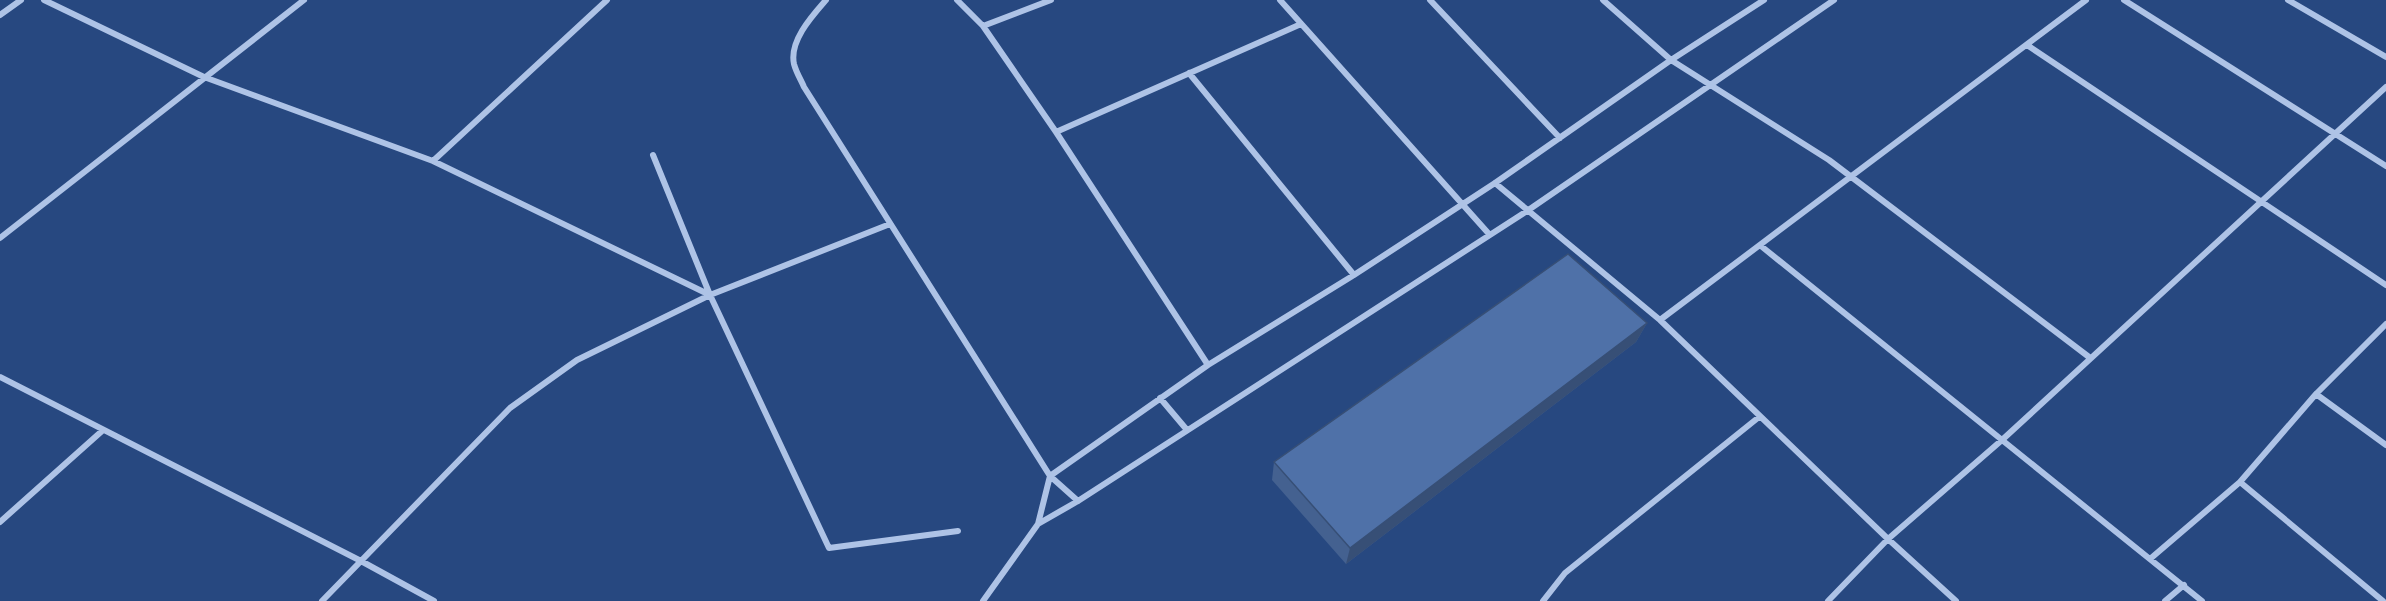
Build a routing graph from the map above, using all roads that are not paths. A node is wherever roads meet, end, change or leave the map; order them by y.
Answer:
1 (21, 0) edge
2 (44, 0) edge
3 (304, 0) edge
4 (607, 0) edge
5 (826, 0) edge
6 (957, 0) edge
7 (1051, 0) edge
8 (1280, 0) edge
9 (1430, 0) edge
10 (1603, 0) edge
11 (1764, 0) edge
12 (1834, 0) edge
13 (2086, 0) edge
14 (2124, 0) edge
15 (2288, 0) edge
16 (0, 15) edge
17 (1301, 24) junction
18 (983, 26) junction
19 (2026, 45) junction
20 (2386, 57) edge
21 (1671, 60) junction
22 (1189, 73) junction
23 (204, 77) junction
24 (1710, 86) junction
25 (2386, 87) edge
26 (1056, 132) junction
27 (2335, 134) junction
28 (1560, 138) junction
29 (653, 155) dead end
30 (433, 161) junction
31 (2386, 166) edge
32 (1851, 177) junction
33 (1496, 183) junction
34 (2261, 201) junction
35 (1460, 204) junction
36 (1527, 211) junction
37 (890, 224) junction
38 (1489, 234) junction
39 (0, 238) edge
40 (1761, 246) junction
41 (1354, 275) junction
42 (2386, 285) edge
43 (710, 296) junction
44 (1660, 320) junction
45 (2386, 324) edge
46 (2090, 357) junction
47 (1208, 365) junction
48 (0, 377) edge
49 (2316, 394) junction
50 (1160, 398) junction
51 (1759, 417) junction
52 (1187, 430) junction
53 (102, 431) junction
54 (2002, 440) junction
55 (2386, 445) edge
56 (1050, 477) junction
57 (2241, 482) junction
58 (1078, 501) junction
59 (0, 522) edge
60 (1038, 524) junction
61 (958, 531) dead end
62 (1888, 539) junction
63 (2150, 559) junction
64 (361, 561) junction
65 (2184, 585) junction
66 (322, 601) edge
67 (434, 601) edge
68 (983, 601) edge
69 (1543, 601) edge
70 (1828, 601) edge
71 (1956, 601) edge
72 (2165, 601) edge
73 (2202, 601) edge
74 (2383, 601) edge

1 - 16 street
2 - 23 street
3 - 23 street
4 - 30 street
5 - 37 street
6 - 18 street
7 - 18 street
8 - 17 street
9 - 28 street
10 - 21 street
11 - 21 street
12 - 24 street
13 - 19 street
14 - 27 street
15 - 20 street
17 - 22 street
17 - 35 street
18 - 26 street
19 - 32 street
19 - 34 street
21 - 24 street
21 - 28 street
22 - 26 street
22 - 41 street
23 - 30 street
23 - 39 street
24 - 32 street
24 - 36 street
25 - 27 street
26 - 47 street
27 - 31 street
27 - 34 street
28 - 33 street
29 - 43 street
30 - 43 street
32 - 40 street
32 - 46 street
33 - 35 street
33 - 36 street
34 - 42 street
34 - 46 street
35 - 38 street
35 - 41 street
36 - 38 street
36 - 44 street
37 - 43 street
37 - 56 street
38 - 52 street
40 - 44 street
40 - 54 street
41 - 47 street
43 - 61 street
43 - 64 street
44 - 51 street
45 - 49 street
46 - 54 street
47 - 50 street
48 - 53 street
49 - 55 street
49 - 57 street
50 - 52 street
50 - 56 street
51 - 62 street
51 - 69 street
52 - 58 street
53 - 59 street
53 - 64 street
54 - 62 street
54 - 63 street
56 - 58 street
56 - 60 street
57 - 63 street
57 - 74 street
58 - 60 street
60 - 68 street
62 - 70 street
62 - 71 street
63 - 65 street
64 - 66 street
64 - 67 street
65 - 72 street
65 - 73 street

